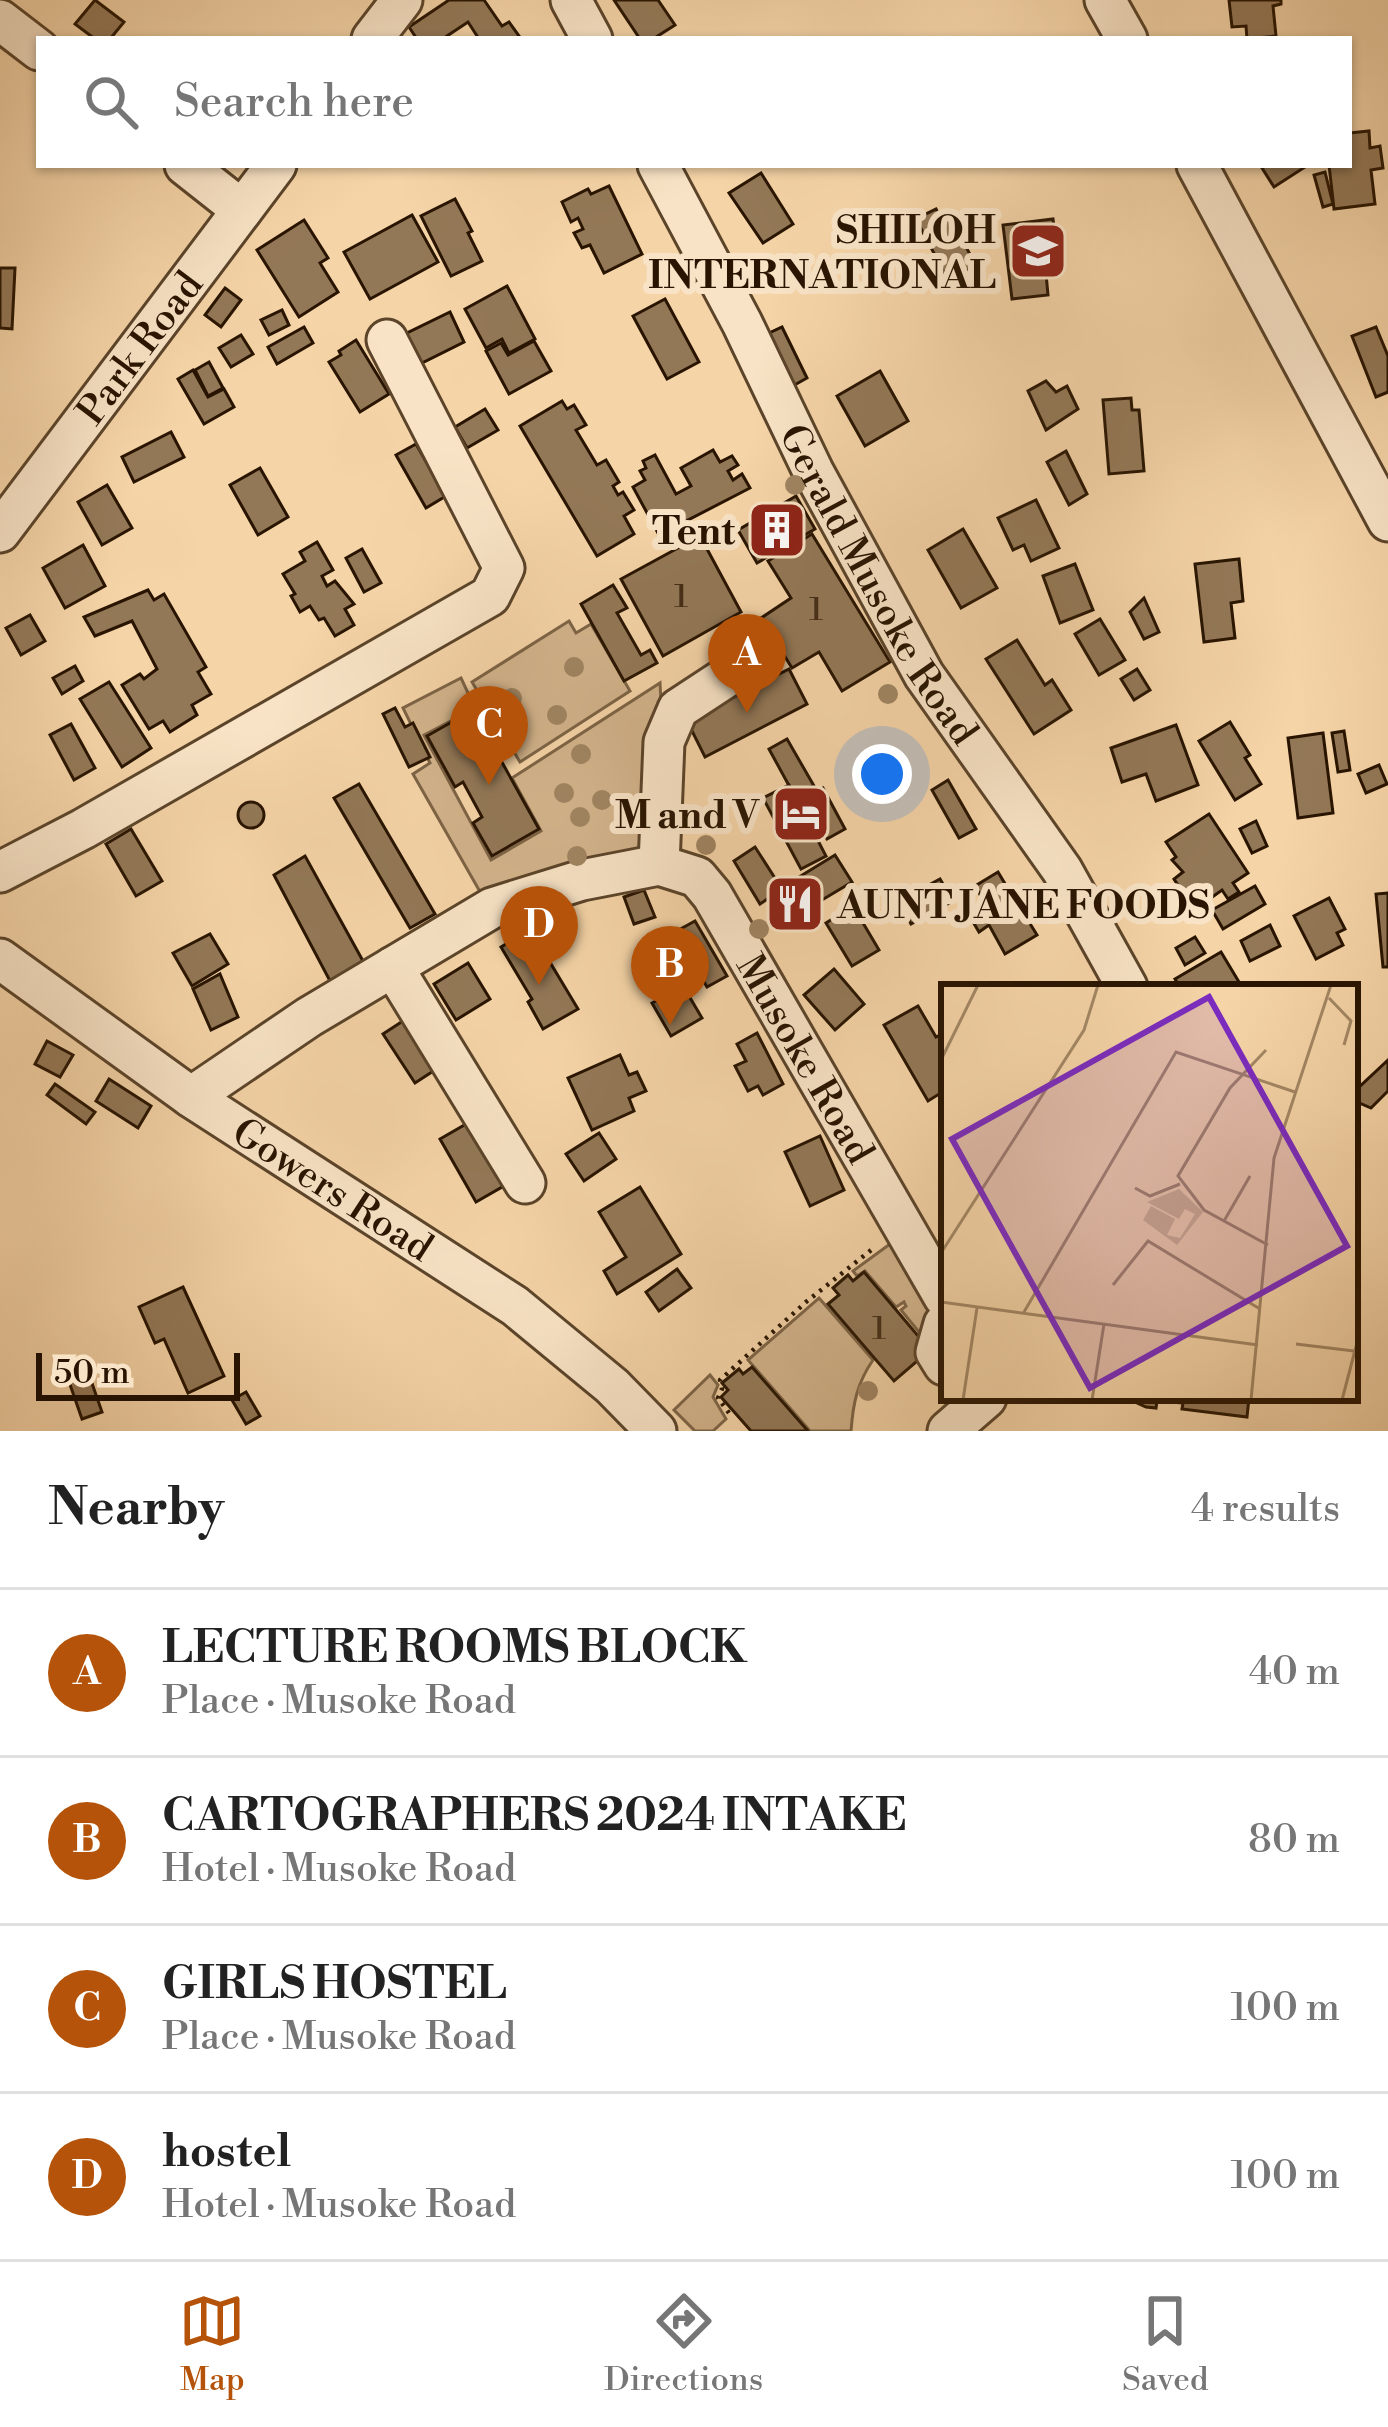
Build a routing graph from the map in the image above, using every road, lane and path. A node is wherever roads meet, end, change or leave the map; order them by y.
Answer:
1 (402, 0) edge
2 (571, 0) edge
3 (1106, 0) edge
4 (0, 20) edge
5 (374, 36) edge
6 (590, 36) edge
7 (1125, 36) edge
8 (36, 48) edge
9 (189, 168) edge
10 (275, 168) edge
11 (660, 168) edge
12 (1199, 168) edge
13 (242, 210) junction
14 (387, 340) dead end
15 (1388, 521) edge
16 (0, 532) edge
17 (746, 664) dead end
18 (658, 865) junction
19 (0, 872) edge
20 (0, 959) edge
21 (393, 967) junction
22 (1125, 984) edge
23 (191, 1096) junction
24 (525, 1183) dead end
25 (903, 1225) junction
26 (941, 1292) edge
27 (729, 1414) dead end
28 (656, 1431) edge

1 - 5 street
2 - 6 street
3 - 7 street
4 - 8 street
9 - 13 street
10 - 13 street, Park Road
11 - 22 street, Gerald Musoke Road
12 - 15 street
13 - 16 street, Park Road
14 - 19 street
17 - 18 street
18 - 21 street
18 - 25 street, Musoke Road
20 - 23 street, Gowers Road
21 - 23 street
21 - 24 street
23 - 28 street, Gowers Road
25 - 26 street, Musoke Road
25 - 27 path

